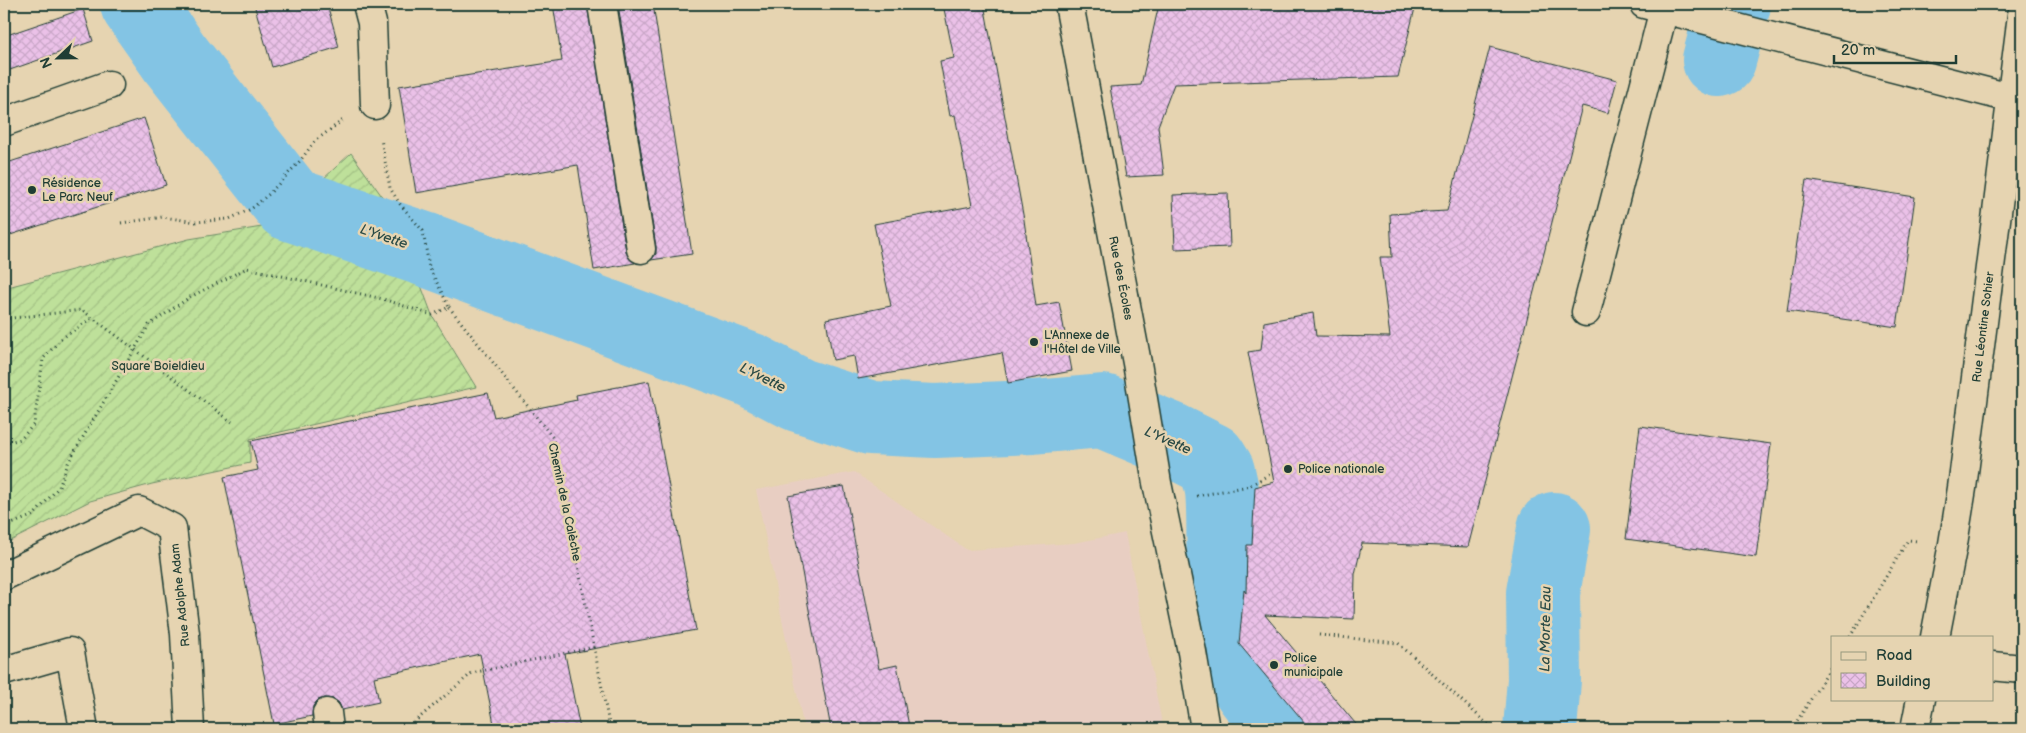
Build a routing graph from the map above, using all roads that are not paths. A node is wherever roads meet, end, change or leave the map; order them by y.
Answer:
1 (367, 4) edge
2 (602, 4) edge
3 (1069, 4) edge
4 (1654, 6) edge
5 (2022, 15) edge
6 (109, 85) dead end
7 (2017, 99) edge
8 (375, 105) road end
9 (4, 122) edge
10 (641, 249) dead end
11 (1586, 312) dead end
12 (4, 576) edge
13 (1934, 636) edge
14 (1994, 666) edge
15 (2022, 669) edge
16 (4, 671) edge
17 (1921, 700) edge
18 (84, 729) edge
19 (190, 729) edge
20 (1205, 729) edge
21 (1916, 729) edge

1 - 8 street
2 - 10 street
3 - 20 street, Rue des Écoles
4 - 7 street
4 - 11 street
5 - 7 street, Rue Léontine Sohier
6 - 9 street
7 - 13 street, Rue Léontine Sohier
12 - 19 street, Rue Adolphe Adam
14 - 15 street
16 - 18 street
17 - 21 street

